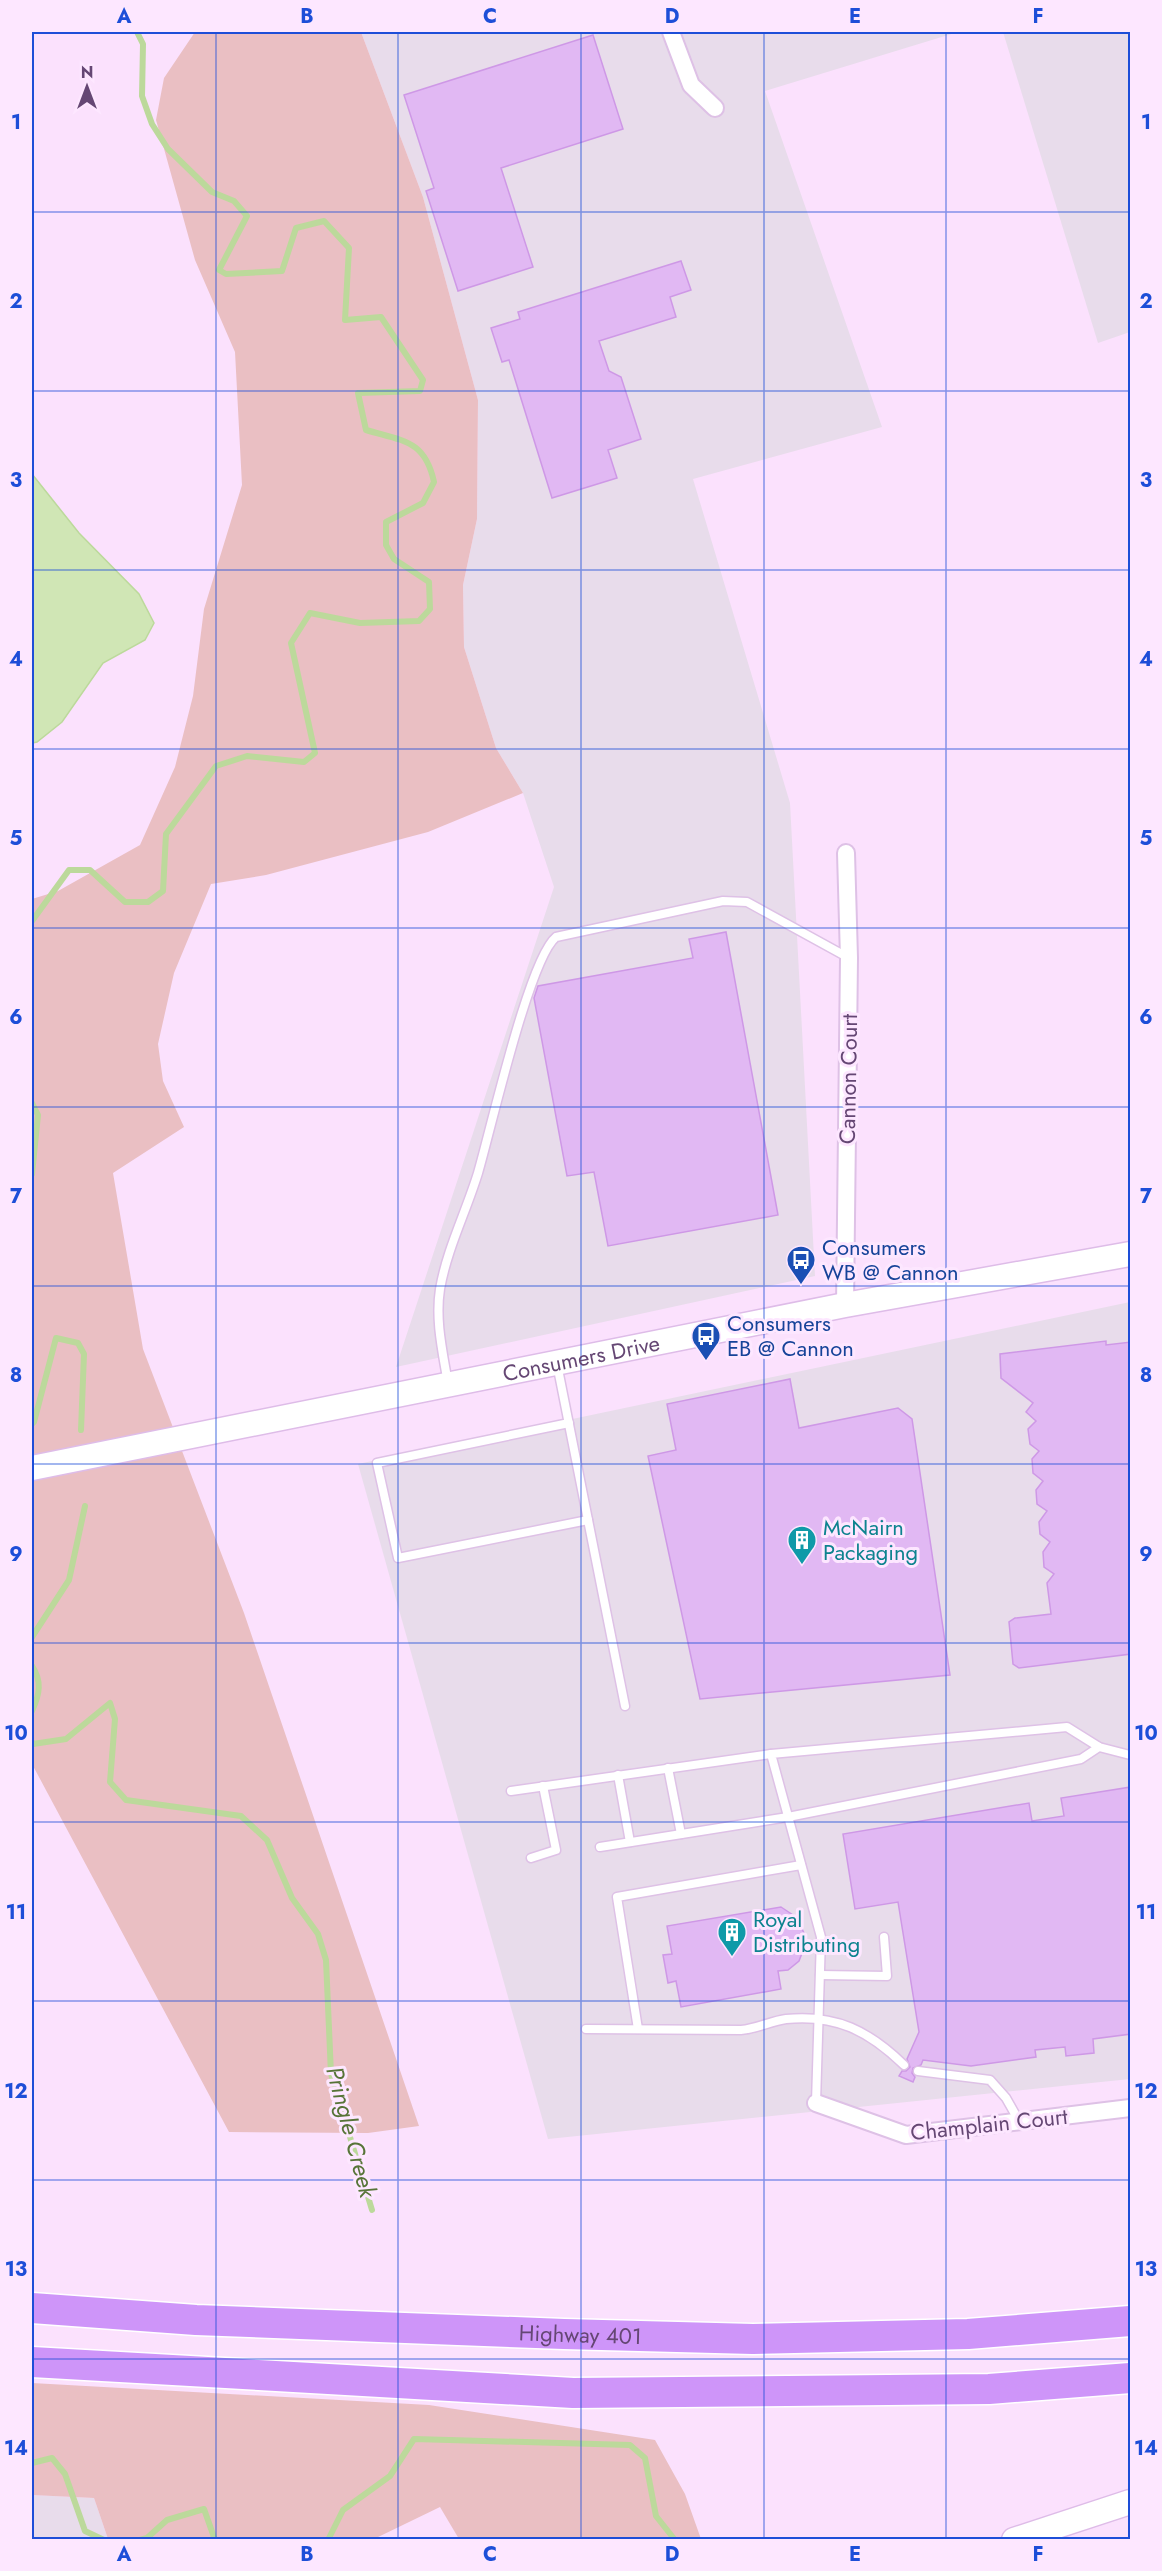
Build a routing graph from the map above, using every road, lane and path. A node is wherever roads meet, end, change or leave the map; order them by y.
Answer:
1 (671, 32) edge
2 (715, 108) dead end
3 (846, 853) dead end
4 (849, 958) junction
5 (1131, 1254) edge
6 (845, 1305) junction
7 (557, 1364) junction
8 (448, 1386) junction
9 (569, 1423) junction
10 (32, 1468) edge
11 (588, 1520) junction
12 (625, 1706) dead end
13 (1099, 1747) junction
14 (771, 1754) junction
15 (1131, 1755) edge
16 (668, 1768) junction
17 (618, 1775) junction
18 (543, 1786) junction
19 (511, 1791) dead end
20 (788, 1817) junction
21 (681, 1834) junction
22 (630, 1842) junction
23 (600, 1847) dead end
24 (531, 1858) dead end
25 (801, 1865) junction
26 (885, 1936) dead end
27 (820, 1975) junction
28 (819, 2018) junction
29 (586, 2029) dead end
30 (638, 2029) junction
31 (904, 2065) dead end
32 (918, 2071) dead end
33 (816, 2103) joint
34 (1131, 2108) edge
35 (1019, 2121) junction
36 (32, 2308) edge
37 (1131, 2320) edge
38 (32, 2362) edge
39 (1131, 2378) edge
40 (1131, 2502) edge
41 (1014, 2540) edge

1 - 2 street
3 - 4 street, Cannon Court
4 - 6 street, Cannon Court
4 - 8 lane
5 - 6 main road, Consumers Drive
6 - 7 main road, Consumers Drive
7 - 8 main road, Consumers Drive
7 - 9 lane
8 - 10 main road, Consumers Drive
9 - 11 lane
9 - 11 lane
11 - 12 lane
13 - 14 lane
13 - 15 lane
13 - 20 lane
14 - 16 lane
14 - 20 lane
16 - 17 lane
16 - 21 lane
17 - 18 lane
17 - 22 lane
18 - 19 lane
18 - 24 lane
20 - 21 lane
20 - 25 lane
21 - 22 lane
22 - 23 lane
25 - 27 lane
25 - 30 lane
26 - 27 lane
27 - 28 lane
28 - 30 lane
28 - 31 lane
28 - 33 lane
29 - 30 lane
32 - 35 lane
33 - 35 street, Champlain Court
34 - 35 street, Champlain Court
36 - 37 highway, Highway 401
38 - 39 highway
40 - 41 main road

